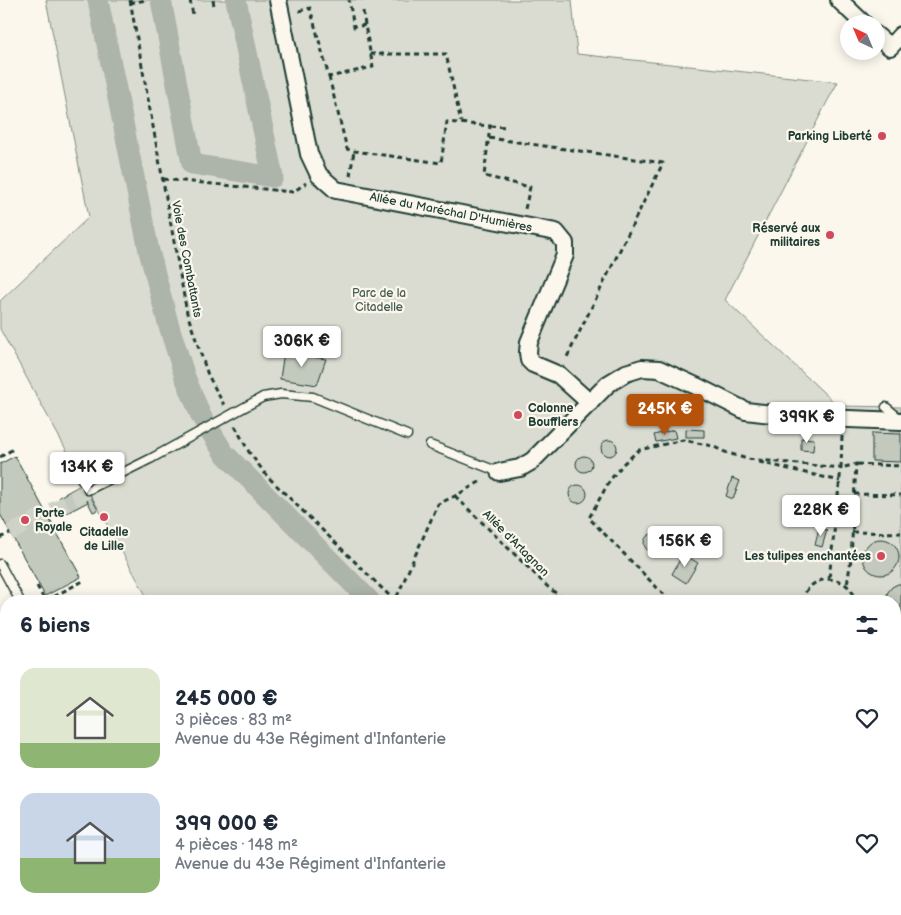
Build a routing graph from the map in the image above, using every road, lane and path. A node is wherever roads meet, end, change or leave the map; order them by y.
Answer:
1 (146, 0) edge
2 (190, 0) edge
3 (213, 0) edge
4 (349, 0) edge
5 (839, 0) edge
6 (130, 2) edge
7 (214, 6) dead end
8 (280, 8) edge
9 (363, 10) dead end
10 (193, 15) dead end
11 (855, 15) edge
12 (365, 25) junction
13 (901, 35) edge
14 (885, 43) edge
15 (370, 54) junction
16 (329, 77) junction
17 (461, 122) junction
18 (490, 126) junction
19 (508, 127) dead end
20 (489, 138) junction
21 (354, 151) junction
22 (352, 162) dead end
23 (319, 175) junction
24 (163, 179) junction
25 (522, 226) junction
26 (575, 341) dead end
27 (590, 403) junction
28 (886, 407) dead end
29 (226, 409) dead end
30 (842, 419) junction
31 (901, 420) edge
32 (235, 426) dead end
33 (406, 435) dead end
34 (430, 445) dead end
35 (15, 448) dead end
36 (0, 457) edge
37 (747, 459) junction
38 (856, 464) junction
39 (901, 466) edge
40 (842, 468) junction
41 (500, 472) junction
42 (840, 481) junction
43 (88, 490) tunnel mouth
44 (854, 494) junction
45 (901, 495) edge
46 (455, 496) junction
47 (852, 532) junction
48 (10, 533) tunnel mouth
49 (901, 533) edge
50 (0, 538) edge
51 (0, 564) edge
52 (829, 579) junction
53 (85, 580) dead end
54 (847, 585) junction
55 (37, 586) dead end
56 (17, 595) edge
57 (42, 595) edge
58 (56, 595) edge
59 (389, 595) edge
60 (398, 595) edge
61 (558, 595) edge
62 (664, 595) edge
63 (804, 595) edge
64 (854, 595) edge

1 - 6 path
2 - 10 path
3 - 7 path
4 - 12 path
5 - 11 street
6 - 24 path, Voie des Combattants
8 - 16 path
8 - 23 street, Allée du Maréchal D'Humières
9 - 12 path
12 - 15 path
13 - 14 street
15 - 16 path
15 - 17 path
16 - 21 path
17 - 18 path
17 - 21 path
18 - 19 path
18 - 20 path
20 - 25 path
20 - 26 path
21 - 22 path
23 - 24 path
23 - 25 street, Allée du Maréchal D'Humières
24 - 29 path, Voie des Combattants
25 - 27 street, Allée du Maréchal D'Humières
27 - 30 street
27 - 41 street
28 - 31 lane
30 - 31 street
30 - 40 path
32 - 59 path
33 - 43 lane, bridge
34 - 41 lane
35 - 36 path
37 - 40 path
37 - 42 path
37 - 62 path
38 - 39 path
38 - 40 path
38 - 44 path
40 - 42 path
41 - 46 path
42 - 52 path
44 - 45 path
44 - 47 path
46 - 60 path
46 - 61 path, Allée d'Artagnan
47 - 49 path
47 - 54 path
48 - 50 path
51 - 56 lane
52 - 54 path
52 - 63 path
53 - 58 path
54 - 64 path
55 - 57 path

